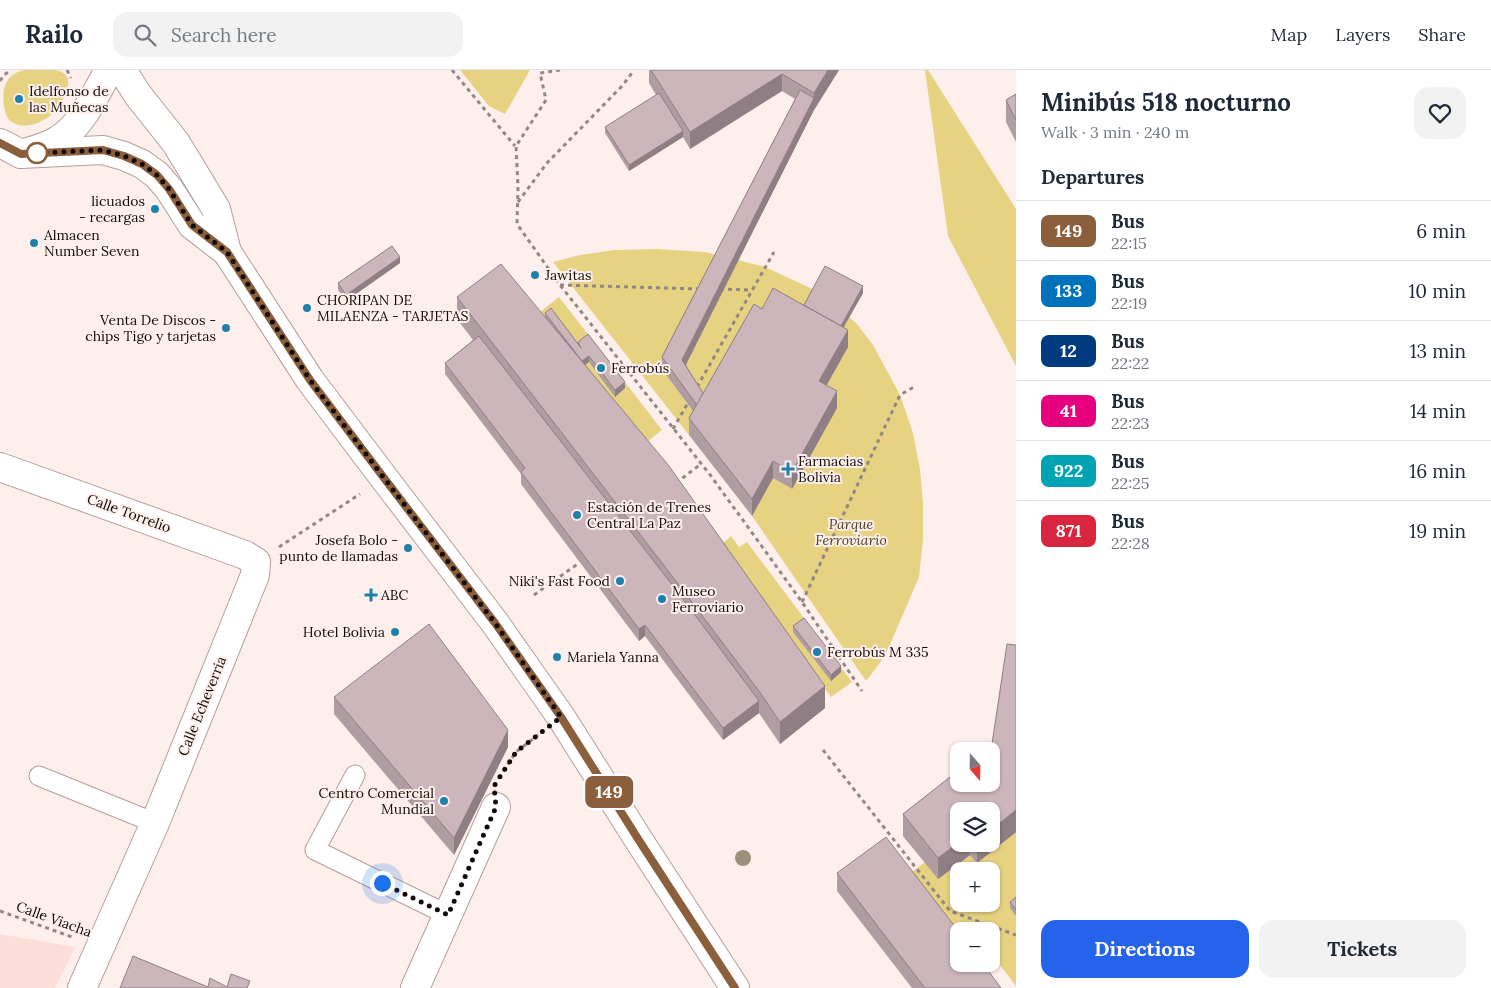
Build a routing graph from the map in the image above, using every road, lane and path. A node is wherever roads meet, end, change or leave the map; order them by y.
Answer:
1 (11, 70) edge
2 (109, 70) edge
3 (122, 70) edge
4 (452, 70) edge
5 (560, 70) edge
6 (634, 70) edge
7 (540, 71) edge
8 (0, 81) edge
9 (516, 146) junction
10 (11, 149) edge
11 (517, 203) junction
12 (227, 252) junction
13 (774, 252) dead end
14 (560, 285) junction
15 (704, 289) edge
16 (714, 289) edge
17 (752, 290) junction
18 (914, 387) dead end
19 (673, 428) junction
20 (702, 464) junction
21 (0, 467) edge
22 (384, 478) junction
23 (669, 488) edge
24 (256, 562) junction
25 (579, 563) edge
26 (534, 594) dead end
27 (802, 602) junction
28 (862, 690) dead end
29 (561, 717) junction
30 (824, 750) dead end
31 (355, 775) dead end
32 (39, 776) dead end
33 (496, 807) joint
34 (155, 823) junction
35 (0, 911) edge
36 (448, 915) junction
37 (1016, 935) edge
38 (101, 948) junction
39 (82, 988) edge
40 (415, 988) edge
41 (735, 988) edge

1 - 8 path
2 - 10 main road
3 - 12 main road
4 - 9 path
5 - 7 path
6 - 11 path
7 - 9 path
9 - 11 path
10 - 12 main road
11 - 14 path
12 - 22 main road
13 - 17 path
14 - 15 path
14 - 19 path
16 - 17 path
17 - 19 path
18 - 27 path
19 - 20 path
20 - 23 path
20 - 27 path
21 - 24 main road, Calle Torrelio
22 - 24 path
22 - 29 main road
24 - 34 main road, Calle Echeverria
25 - 26 path
27 - 28 path
29 - 33 path
29 - 41 main road
30 - 37 path
31 - 36 lane
32 - 34 lane
33 - 36 main road
34 - 38 main road, Calle Echeverria
35 - 38 path, Calle Viacha
36 - 40 main road
38 - 39 main road, Calle Echeverria

